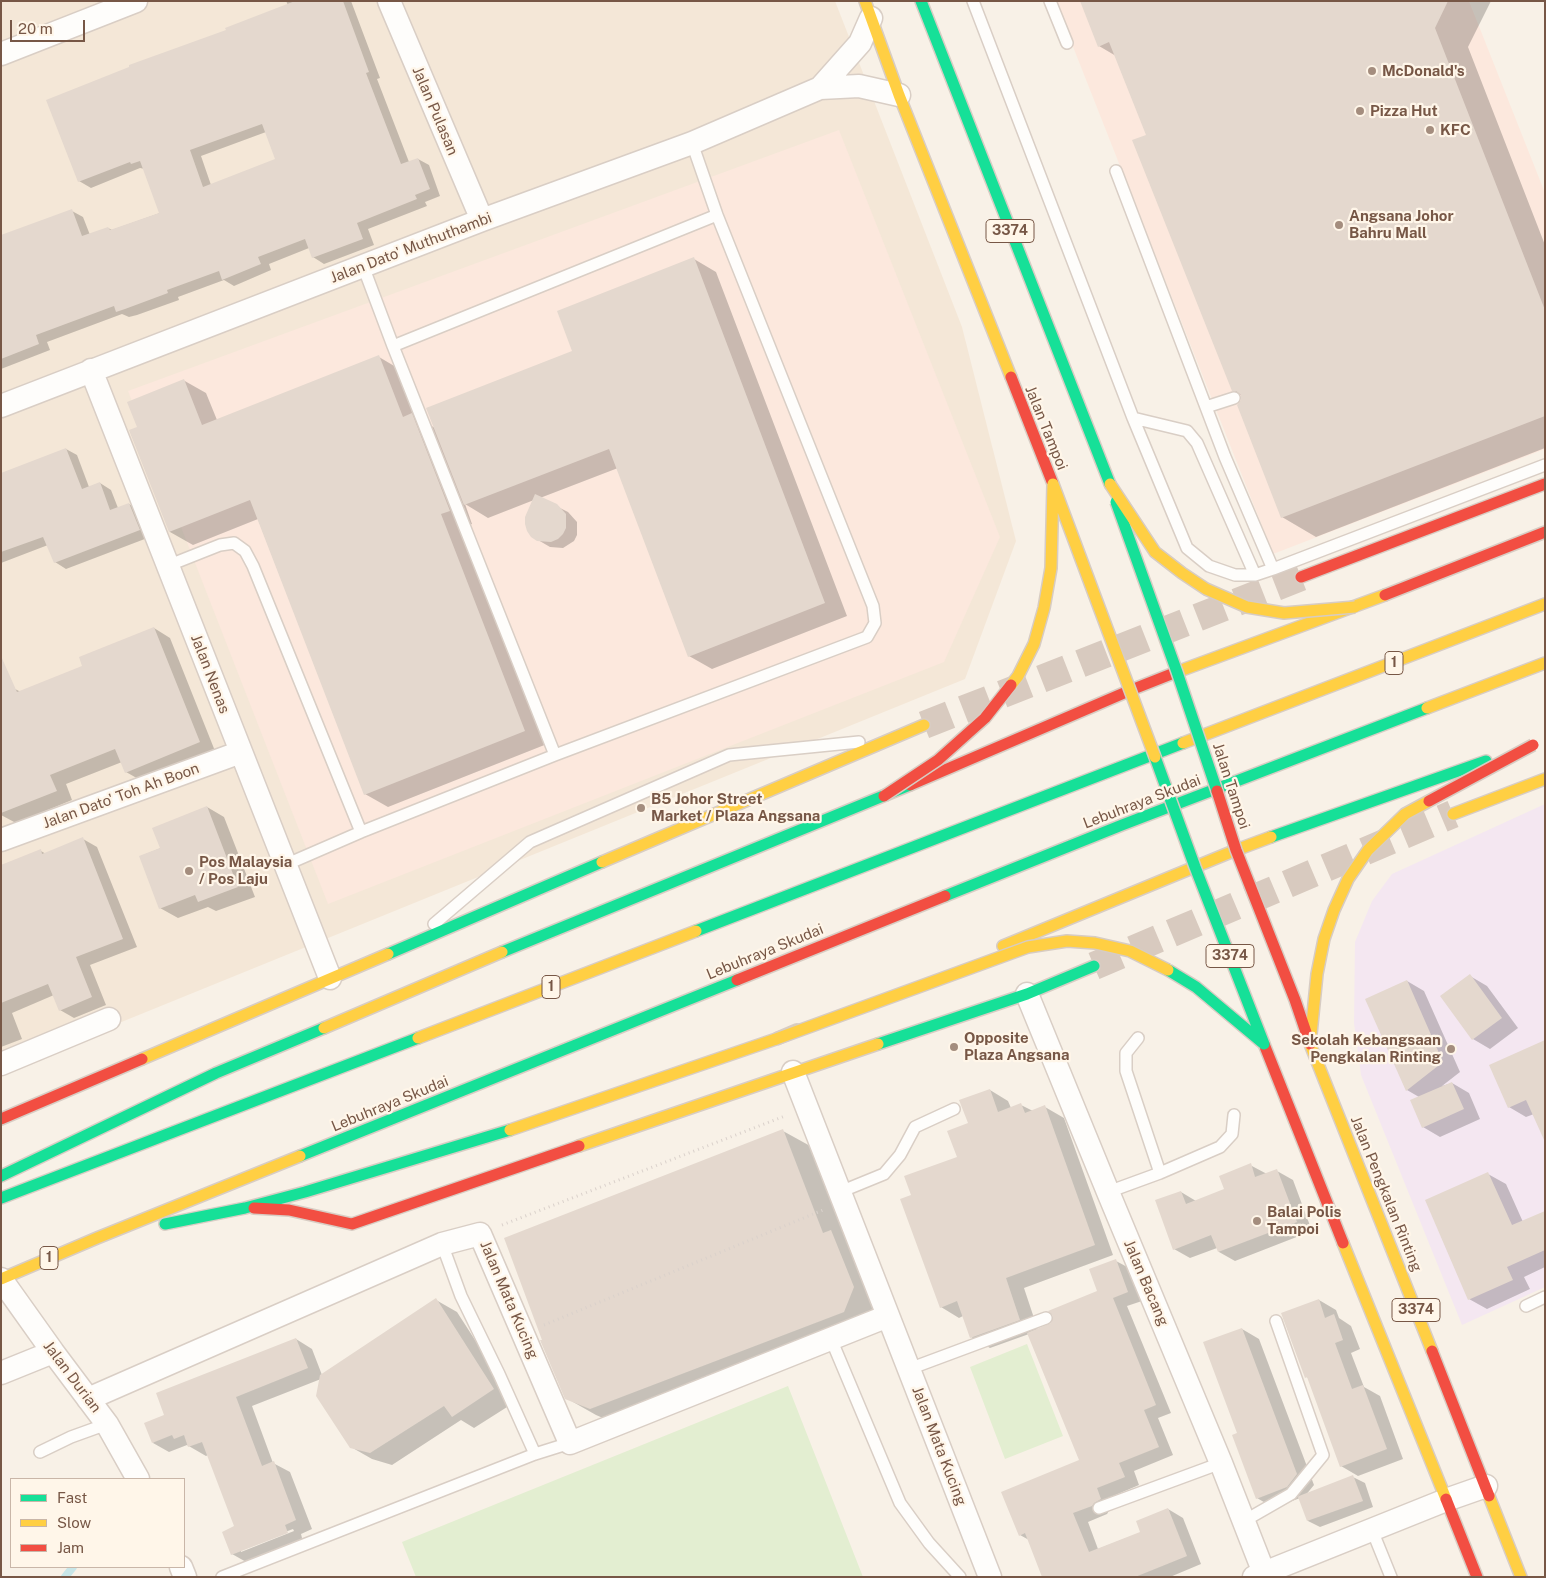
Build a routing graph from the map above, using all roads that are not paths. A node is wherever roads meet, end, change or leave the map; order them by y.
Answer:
1 (136, 1) edge
2 (389, 1) edge
3 (920, 1) edge
4 (973, 1) edge
5 (1050, 1) edge
6 (868, 10) edge
7 (1066, 43) dead end
8 (1, 54) edge
9 (820, 88) junction
10 (898, 96) junction
11 (692, 143) junction
12 (1116, 171) dead end
13 (717, 214) junction
14 (482, 220) junction
15 (364, 266) junction
16 (392, 346) junction
17 (91, 370) junction
18 (1234, 398) dead end
19 (1, 406) edge
20 (1206, 407) junction
21 (1133, 418) junction
22 (1545, 465) edge
23 (1052, 484) junction
24 (1110, 484) junction
25 (1545, 484) edge
26 (1545, 532) edge
27 (168, 566) junction
28 (1274, 569) junction
29 (1255, 575) junction
30 (1301, 576) tunnel mouth
31 (1545, 604) edge
32 (1356, 607) junction
33 (1545, 663) edge
34 (1177, 672) junction
35 (1131, 690) junction
36 (924, 725) tunnel mouth
37 (892, 739) junction
38 (1545, 740) edge
39 (1533, 745) junction
40 (241, 752) junction
41 (556, 756) junction
42 (1545, 779) edge
43 (884, 796) junction
44 (1452, 814) tunnel mouth
45 (361, 832) junction
46 (1, 840) edge
47 (1236, 850) junction
48 (285, 865) junction
49 (1196, 867) junction
50 (412, 943) junction
51 (1094, 966) tunnel mouth
52 (330, 978) junction
53 (1027, 994) junction
54 (109, 1019) dead end
55 (1138, 1038) dead end
56 (776, 1039) junction
57 (1264, 1044) junction
58 (1310, 1044) junction
59 (1, 1064) edge
60 (793, 1072) junction
61 (954, 1109) dead end
62 (1234, 1115) dead end
63 (1, 1119) edge
64 (1160, 1173) junction
65 (1, 1176) edge
66 (1108, 1192) junction
67 (842, 1196) junction
68 (1, 1198) edge
69 (245, 1208) junction
70 (97, 1238) junction
71 (442, 1244) junction
72 (1, 1279) edge
73 (1545, 1297) edge
74 (1526, 1306) dead end
75 (888, 1316) junction
76 (1046, 1318) dead end
77 (1276, 1321) dead end
78 (830, 1339) junction
79 (53, 1352) junction
80 (909, 1369) junction
81 (1, 1373) edge
82 (88, 1399) junction
83 (107, 1424) junction
84 (570, 1443) junction
85 (40, 1452) dead end
86 (535, 1454) junction
87 (1222, 1462) junction
88 (137, 1478) edge
89 (1486, 1486) junction
90 (1446, 1500) junction
91 (1099, 1508) dead end
92 (1244, 1521) junction
93 (1372, 1530) junction
94 (1259, 1575) edge
95 (222, 1577) edge
96 (960, 1577) edge
97 (990, 1577) edge
98 (1391, 1577) edge
99 (1477, 1577) edge
100 (1521, 1577) edge

1 - 8 street
2 - 14 street, Jalan Pulasan
3 - 24 main road, Jalan Tampoi / 3374
4 - 21 lane
5 - 7 lane
6 - 9 street, Jalan Dato' Muthuthambi
6 - 10 main road, Jalan Tampoi / 3374
9 - 10 street, Jalan Dato' Muthuthambi
9 - 11 street, Jalan Dato' Muthuthambi
10 - 23 main road, Jalan Tampoi / 3374
11 - 13 lane
11 - 14 street, Jalan Dato' Muthuthambi
12 - 20 lane
13 - 16 lane
13 - 41 lane
14 - 15 street, Jalan Dato' Muthuthambi
15 - 16 lane
15 - 17 street, Jalan Dato' Muthuthambi
16 - 41 lane
17 - 19 street, Jalan Dato' Muthuthambi
17 - 27 street, Jalan Nenas
18 - 20 lane
20 - 28 lane
21 - 29 lane
21 - 29 lane
22 - 28 lane
23 - 35 main road, Jalan Tampoi / 3374, bridge
23 - 43 main road, bridge
24 - 32 main road, bridge
24 - 34 main road, Jalan Tampoi / 3374, bridge
25 - 30 main road
26 - 32 main road
27 - 40 street, Jalan Nenas
27 - 45 lane
28 - 29 lane
31 - 68 main road, 1
32 - 34 main road, bridge
33 - 70 main road, Lebuhraya Skudai / 1
34 - 35 main road
34 - 47 main road, Jalan Tampoi / 3374, bridge
35 - 43 main road, bridge
35 - 49 main road, Jalan Tampoi / 3374, bridge
36 - 37 main road
37 - 50 main road
37 - 50 lane
38 - 39 main road
39 - 47 main road, bridge
39 - 58 main road, bridge
40 - 46 street, Jalan Dato' Toh Ah Boon
40 - 48 street, Jalan Nenas
41 - 45 lane
42 - 44 main road
43 - 65 main road
45 - 48 lane
47 - 49 main road
47 - 58 main road, Jalan Pengkalan Rinting / 3374, bridge
48 - 52 street, Jalan Nenas
49 - 56 main road, bridge
49 - 57 main road, 3374, bridge
50 - 52 main road
51 - 53 main road
52 - 63 main road
53 - 60 main road
53 - 66 street, Jalan Bacang
54 - 59 street
55 - 64 lane
56 - 57 main road, bridge
56 - 69 main road
57 - 90 main road, 3374
58 - 89 main road, Jalan Pengkalan Rinting / 3374
60 - 67 street, Jalan Mata Kucing
60 - 69 main road
61 - 67 lane
62 - 64 lane
64 - 66 lane
66 - 87 street, Jalan Bacang
67 - 75 street, Jalan Mata Kucing
69 - 70 main road
70 - 72 main road, Lebuhraya Skudai / 1
71 - 82 street, Jalan Mata Kucing
71 - 84 street, Jalan Mata Kucing
71 - 86 lane
72 - 79 street, Jalan Durian
73 - 74 lane
75 - 78 street
75 - 80 street, Jalan Mata Kucing
76 - 80 lane
77 - 92 lane
78 - 84 street
78 - 96 lane
79 - 81 street
79 - 82 street, Jalan Durian
80 - 97 street, Jalan Mata Kucing
82 - 83 street, Jalan Durian
83 - 85 lane
83 - 88 street, Jalan Durian
84 - 86 lane
86 - 95 lane
87 - 91 lane
87 - 92 street, Jalan Bacang
89 - 90 street, Jalan Bacang
89 - 100 main road, Jalan Pengkalan Rinting / 3374
90 - 93 street, Jalan Bacang
90 - 99 main road, 3374
92 - 94 street, Jalan Bacang
93 - 94 street, Jalan Bacang
93 - 98 lane

